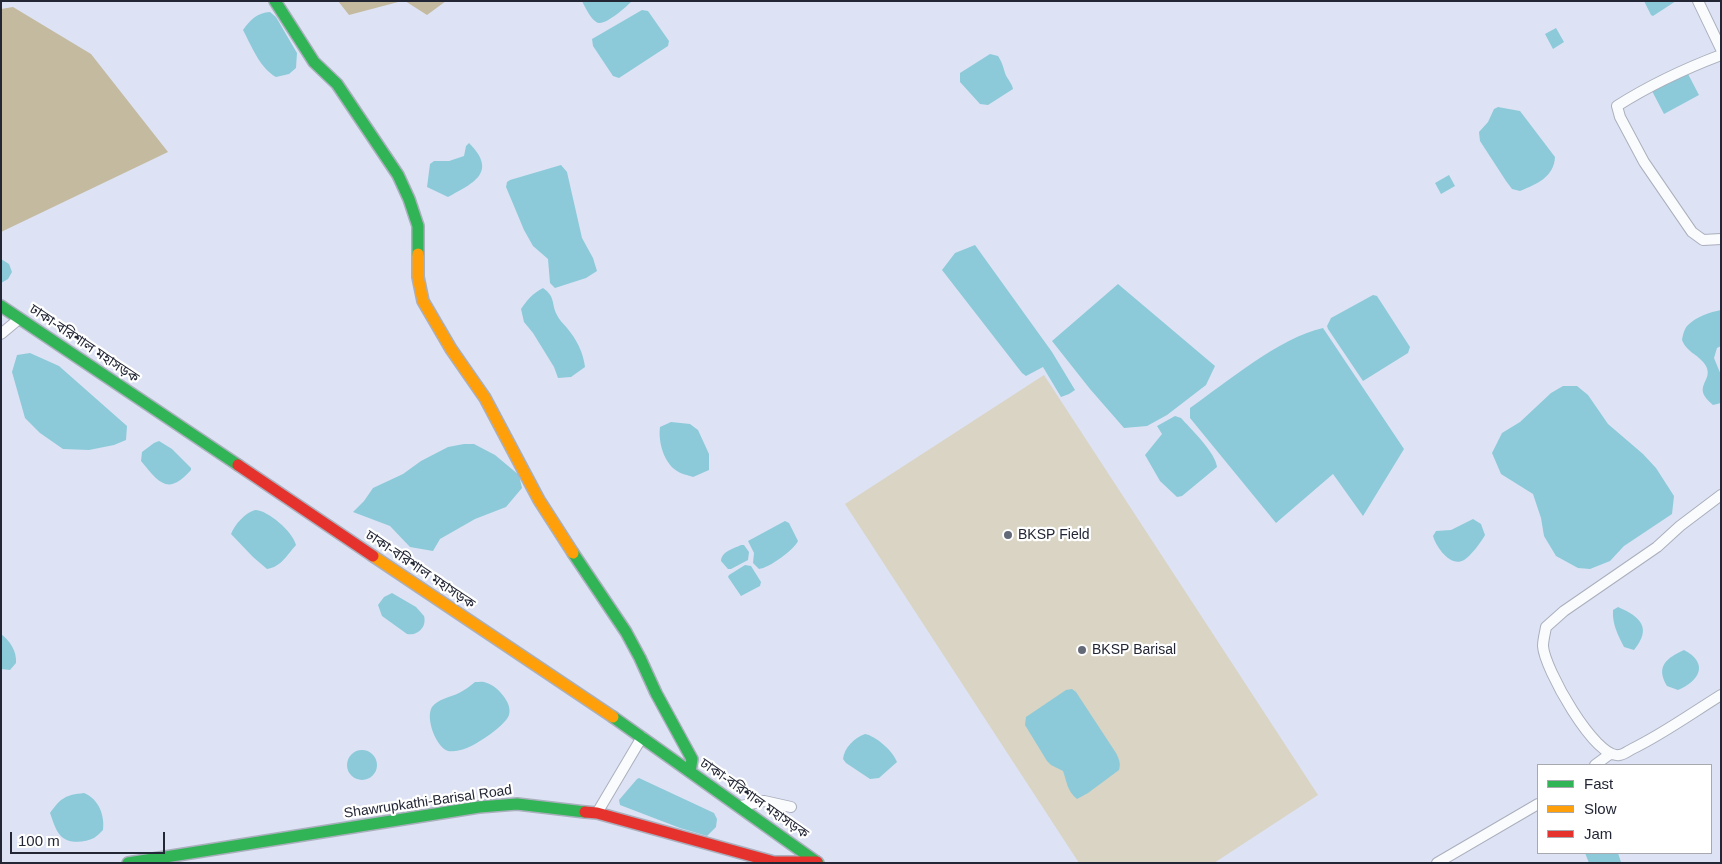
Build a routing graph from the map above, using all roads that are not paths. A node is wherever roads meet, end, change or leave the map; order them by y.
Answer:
1 (275, 1) edge
2 (1698, 1) edge
3 (1721, 50) edge
4 (1721, 55) edge
5 (1721, 239) edge
6 (1, 306) edge
7 (19, 319) junction
8 (1, 334) edge
9 (1721, 495) edge
10 (1721, 695) edge
11 (642, 737) junction
12 (1610, 754) junction
13 (1596, 764) edge
14 (690, 772) junction
15 (1537, 805) edge
16 (739, 806) junction
17 (791, 807) dead end
18 (597, 813) junction
19 (818, 862) edge
20 (128, 863) edge
21 (1437, 863) edge

1 - 14 main road
2 - 3 street
4 - 5 street
6 - 7 main road, ঢাকা-বরিশাল মহাসড়ক
7 - 8 street
7 - 11 main road, ঢাকা-বরিশাল মহাসড়ক
9 - 12 street
10 - 12 street
11 - 14 main road, ঢাকা-বরিশাল মহাসড়ক
11 - 18 street
12 - 13 street
14 - 16 main road, ঢাকা-বরিশাল মহাসড়ক
15 - 21 street
16 - 17 street
16 - 19 main road, ঢাকা-বরিশাল মহাসড়ক
18 - 19 main road, Shawrupkathi-Barisal Road
18 - 20 main road, Shawrupkathi-Barisal Road

